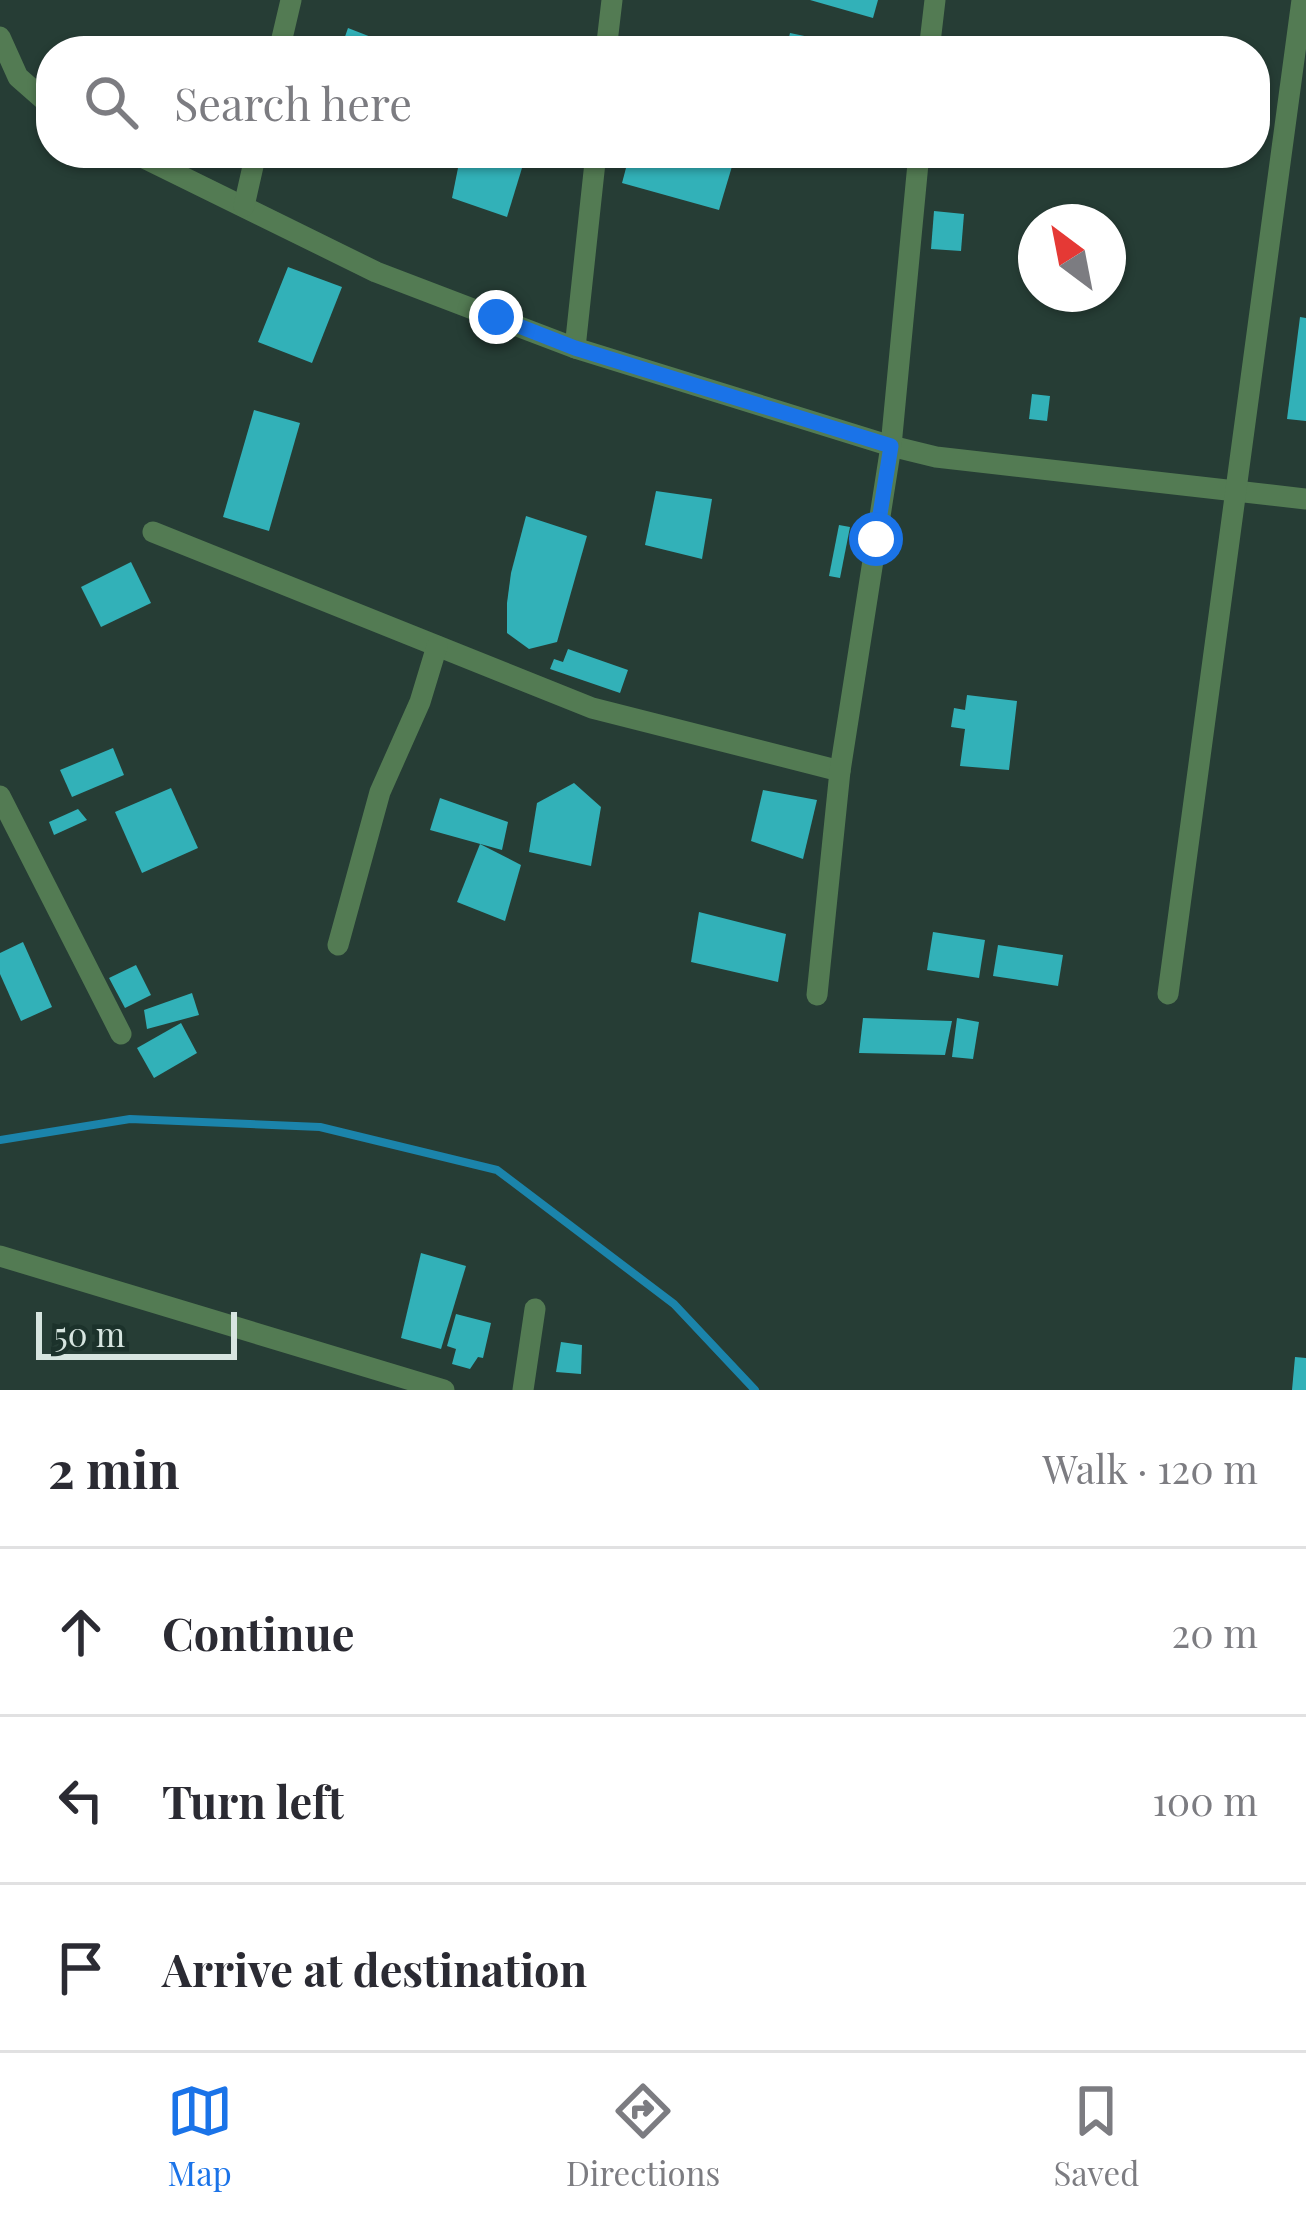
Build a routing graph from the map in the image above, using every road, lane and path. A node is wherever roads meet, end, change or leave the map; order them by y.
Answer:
1 (291, 0) edge
2 (611, 0) edge
3 (935, 0) edge
4 (1302, 0) edge
5 (283, 36) edge
6 (607, 36) edge
7 (931, 36) edge
8 (0, 37) edge
9 (36, 93) edge
10 (165, 168) edge
11 (253, 168) edge
12 (594, 168) edge
13 (918, 168) edge
14 (244, 206) junction
15 (575, 348) junction
16 (891, 446) junction
17 (1234, 492) junction
18 (1306, 499) edge
19 (153, 532) dead end
20 (437, 646) junction
21 (839, 771) junction
22 (0, 796) edge
23 (338, 946) dead end
24 (1168, 994) dead end
25 (817, 995) dead end
26 (121, 1034) dead end
27 (0, 1256) edge
28 (535, 1309) dead end
29 (444, 1390) edge
30 (523, 1390) edge

1 - 5 street
2 - 6 street
3 - 7 street
4 - 17 street
8 - 9 street
10 - 14 street
11 - 14 street
12 - 15 street
13 - 16 street
14 - 15 street
15 - 16 street
16 - 17 street
16 - 21 street
17 - 18 street
17 - 24 street
19 - 20 street
20 - 21 street
20 - 23 street
21 - 25 street
22 - 26 street
27 - 29 street
28 - 30 street

